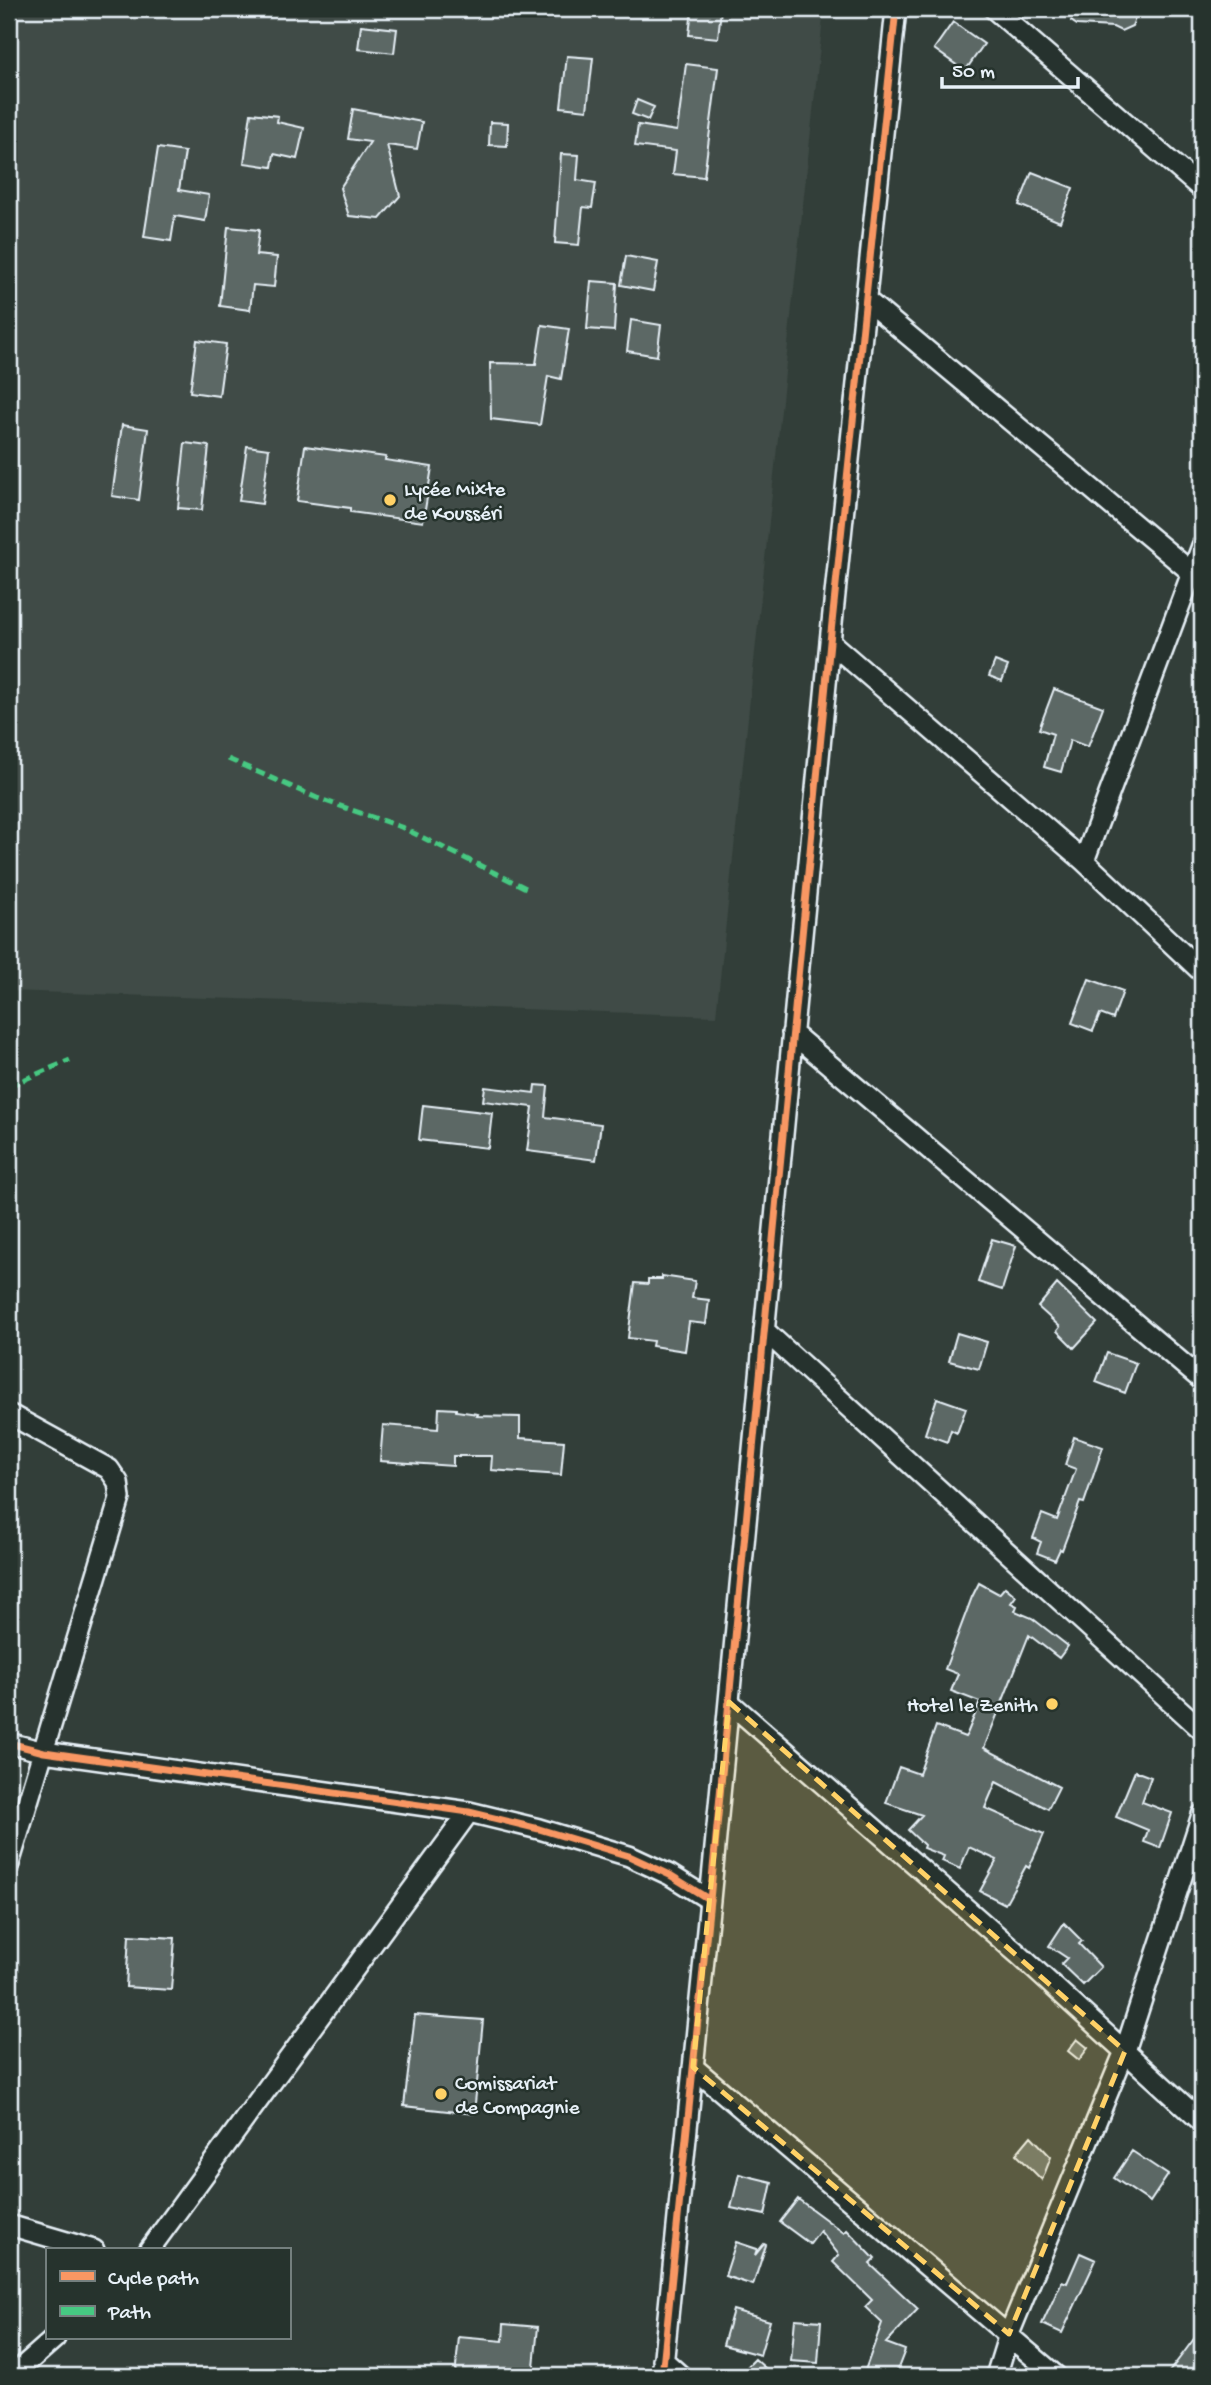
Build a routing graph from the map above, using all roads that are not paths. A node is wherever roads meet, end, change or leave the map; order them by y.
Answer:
1 (896, 9) edge
2 (994, 9) edge
3 (1202, 189) edge
4 (865, 299) junction
5 (1202, 546) edge
6 (1197, 576) edge
7 (830, 642) junction
8 (1084, 861) junction
9 (1202, 972) edge
10 (792, 1032) junction
11 (764, 1330) junction
12 (1202, 1380) edge
13 (9, 1414) edge
14 (729, 1702) junction
15 (1202, 1730) edge
16 (9, 1743) edge
17 (44, 1752) junction
18 (469, 1812) junction
19 (1202, 1815) edge
20 (9, 1864) edge
21 (710, 1900) junction
22 (1125, 2051) junction
23 (693, 2067) junction
24 (1202, 2122) edge
25 (9, 2225) edge
26 (87, 2248) edge
27 (150, 2248) edge
28 (1009, 2334) junction
29 (53, 2340) edge
30 (663, 2368) edge
31 (12, 2376) edge
32 (681, 2376) edge
33 (996, 2376) edge
34 (1056, 2376) edge

1 - 4 street
2 - 3 street
4 - 6 street
4 - 7 street
5 - 6 street
6 - 8 street
7 - 8 street
7 - 10 street
8 - 9 street
10 - 11 street
10 - 12 street
11 - 14 street
11 - 15 street
13 - 17 street
14 - 21 street
14 - 22 street
16 - 17 street
17 - 18 street
17 - 20 street
18 - 21 street
18 - 27 street
19 - 22 street
21 - 23 street
22 - 24 street
22 - 28 street
23 - 28 street
23 - 30 street
25 - 26 street
28 - 33 street
28 - 34 street
29 - 31 street
30 - 32 street

